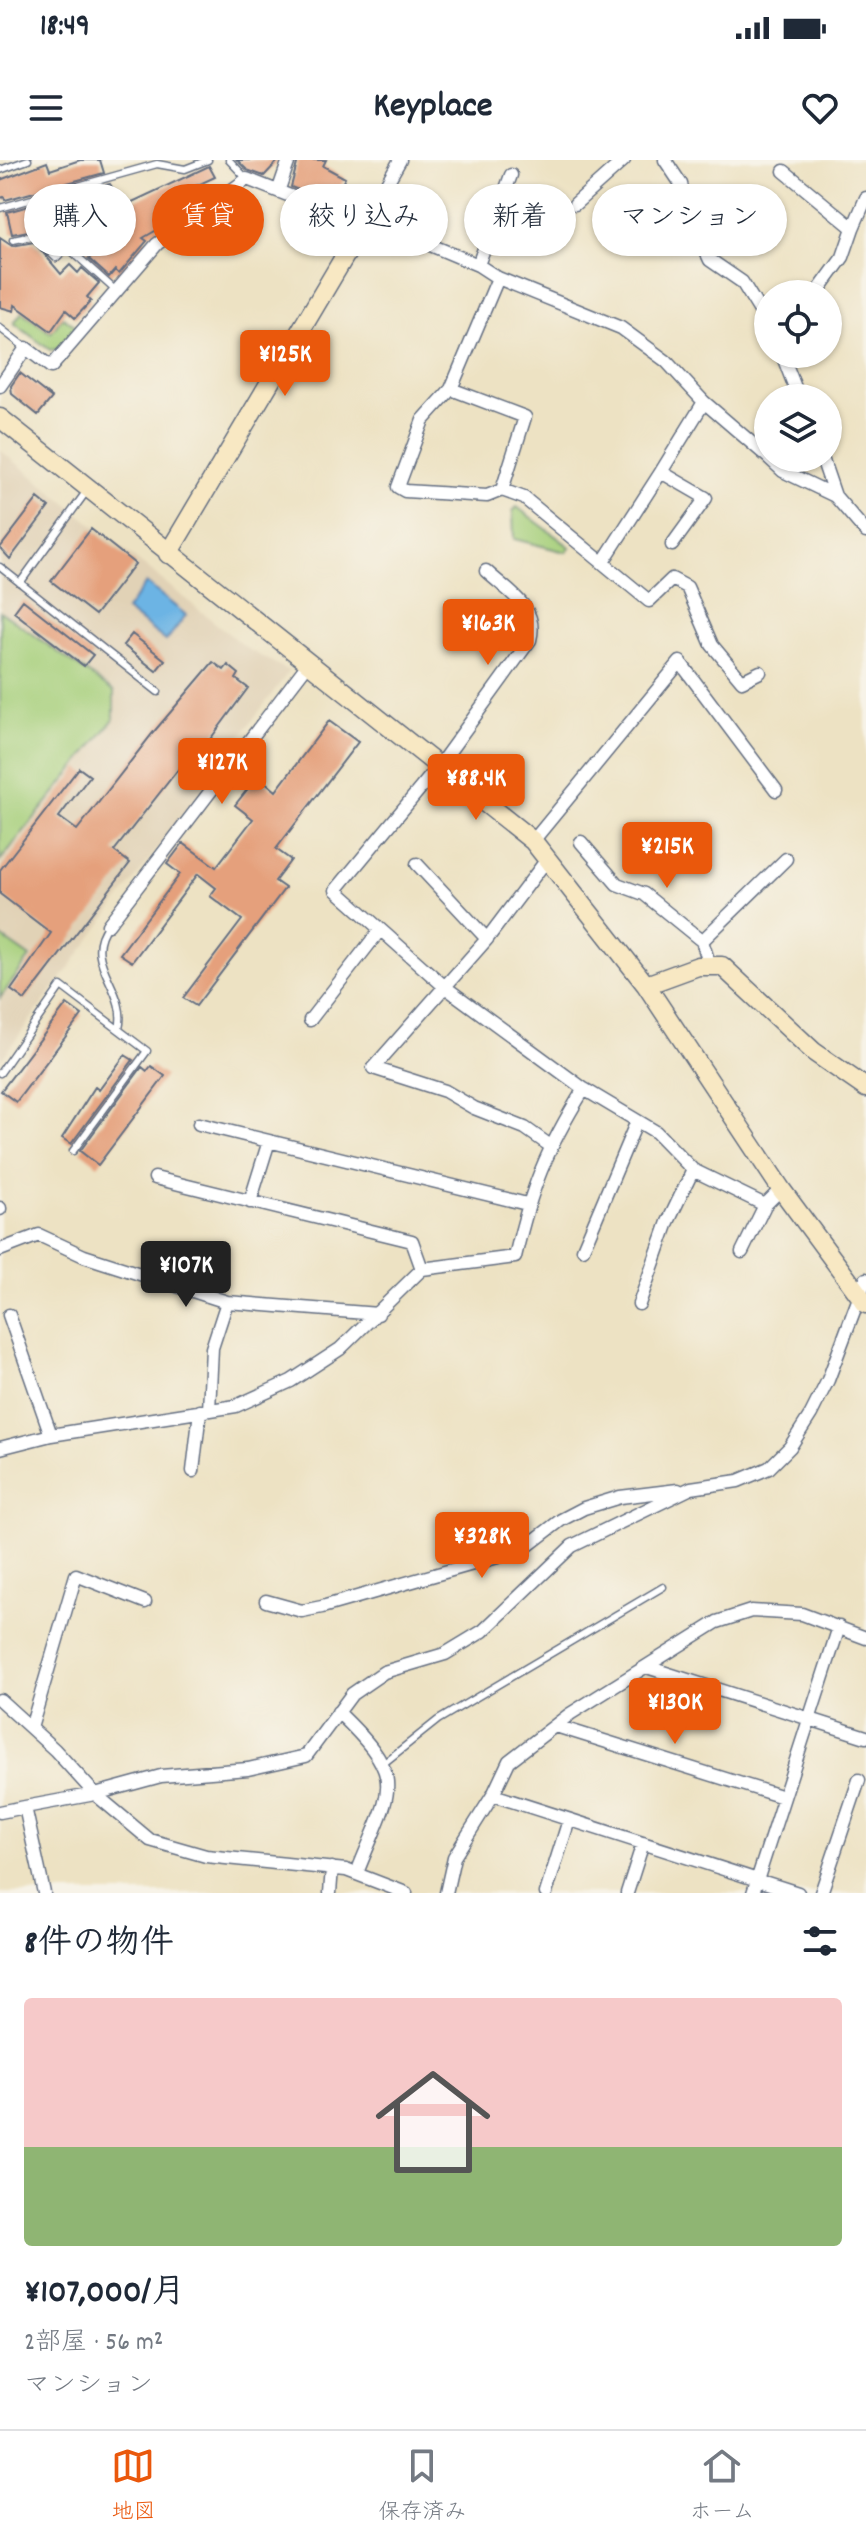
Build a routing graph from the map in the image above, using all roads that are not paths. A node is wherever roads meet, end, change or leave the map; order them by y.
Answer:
1 (28, 160) edge
2 (208, 160) edge
3 (229, 160) edge
4 (289, 160) edge
5 (400, 160) edge
6 (624, 160) edge
7 (665, 160) edge
8 (0, 170) edge
9 (784, 171) dead end
10 (511, 175) dead end
11 (247, 179) junction
12 (386, 184) edge
13 (279, 189) joint
14 (866, 198) edge
15 (576, 203) edge
16 (0, 208) edge
17 (853, 228) junction
18 (24, 238) edge
19 (13, 240) dead end
20 (448, 254) edge
21 (77, 256) edge
22 (345, 256) edge
23 (478, 265) junction
24 (498, 278) junction
25 (826, 280) edge
26 (115, 290) junction
27 (754, 301) edge
28 (0, 328) edge
29 (26, 348) junction
30 (0, 386) edge
31 (451, 389) junction
32 (704, 402) junction
33 (0, 418) edge
34 (754, 445) edge
35 (661, 472) junction
36 (785, 472) edge
37 (827, 472) edge
38 (89, 489) junction
39 (502, 490) junction
40 (835, 496) junction
41 (866, 532) edge
42 (672, 545) dead end
43 (168, 554) junction
44 (603, 562) junction
45 (0, 567) edge
46 (486, 571) dead end
47 (20, 583) junction
48 (308, 664) junction
49 (760, 672) dead end
50 (158, 692) dead end
51 (438, 767) junction
52 (776, 790) dead end
53 (533, 841) junction
54 (581, 842) dead end
55 (548, 858) junction
56 (786, 859) dead end
57 (417, 864) dead end
58 (108, 925) joint
59 (380, 930) junction
60 (487, 939) junction
61 (702, 941) junction
62 (710, 966) junction
63 (646, 985) junction
64 (445, 987) junction
65 (310, 1020) dead end
66 (119, 1029) junction
67 (0, 1073) edge
68 (866, 1088) edge
69 (584, 1089) junction
70 (637, 1121) junction
71 (199, 1124) dead end
72 (269, 1141) junction
73 (549, 1145) junction
74 (73, 1151) dead end
75 (693, 1170) junction
76 (155, 1178) dead end
77 (781, 1189) junction
78 (250, 1202) junction
79 (527, 1204) junction
80 (765, 1205) junction
81 (583, 1249) dead end
82 (0, 1250) edge
83 (742, 1252) dead end
84 (422, 1269) junction
85 (864, 1293) edge
86 (227, 1302) junction
87 (639, 1304) dead end
88 (378, 1314) junction
89 (9, 1315) dead end
90 (204, 1411) junction
91 (51, 1435) junction
92 (0, 1448) edge
93 (193, 1471) dead end
94 (691, 1488) junction
95 (663, 1587) dead end
96 (266, 1601) dead end
97 (145, 1602) dead end
98 (839, 1627) junction
99 (865, 1634) edge
100 (647, 1667) junction
101 (0, 1700) edge
102 (338, 1712) junction
103 (808, 1719) junction
104 (556, 1726) junction
105 (31, 1728) junction
106 (866, 1737) edge
107 (384, 1763) junction
108 (859, 1780) dead end
109 (95, 1794) junction
110 (493, 1795) junction
111 (783, 1797) junction
112 (25, 1807) junction
113 (0, 1812) edge
114 (569, 1820) junction
115 (643, 1843) junction
116 (332, 1868) junction
117 (357, 1873) junction
118 (756, 1886) edge
119 (44, 1893) edge
120 (330, 1893) edge
121 (406, 1893) edge
122 (446, 1893) edge
123 (546, 1893) edge
124 (627, 1893) edge
125 (798, 1893) edge
126 (821, 1893) edge

1 - 8 lane
2 - 16 lane
3 - 11 lane
4 - 13 street
5 - 12 street
6 - 15 street
7 - 27 street
9 - 17 street
10 - 23 street
11 - 13 street
11 - 26 street
14 - 17 street
17 - 25 street
18 - 19 lane
20 - 23 street
21 - 26 lane
22 - 43 street
23 - 24 street
24 - 31 street
24 - 32 street
26 - 29 street
28 - 29 lane
29 - 30 street
31 - 39 street
31 - 39 street
32 - 34 street
32 - 35 street
33 - 38 street
35 - 42 street
35 - 44 street
36 - 40 street
37 - 40 street
38 - 43 street
38 - 47 lane
39 - 44 street
40 - 41 street
43 - 48 street
44 - 49 street
45 - 47 lane
46 - 51 street
47 - 50 lane
48 - 51 street
48 - 58 street
51 - 53 street
51 - 59 street
52 - 53 street
53 - 55 street
54 - 61 street
55 - 60 street
55 - 63 street
56 - 61 street
57 - 60 street
58 - 66 lane
59 - 64 street
59 - 65 street
60 - 64 street
61 - 62 street
62 - 63 street
62 - 68 street
63 - 77 street
64 - 69 street
64 - 73 street
66 - 67 lane
66 - 74 lane
69 - 70 street
69 - 73 street
70 - 75 street
70 - 81 street
71 - 72 street
72 - 78 street
72 - 79 street
73 - 79 street
75 - 80 street
75 - 87 street
76 - 78 street
77 - 80 street
77 - 85 street
78 - 84 street
79 - 84 street
80 - 83 street
82 - 86 street
84 - 88 street
85 - 94 street
86 - 88 street
86 - 90 street
88 - 90 street
89 - 91 street
90 - 91 street
90 - 93 street
91 - 92 street
94 - 96 street
94 - 102 street
95 - 107 lane
97 - 105 street
98 - 99 street
98 - 100 street
98 - 103 street
100 - 103 street
100 - 104 street
101 - 105 street
102 - 107 street
102 - 109 street
103 - 106 street
103 - 111 street
104 - 110 street
104 - 111 street
105 - 109 street
107 - 117 street
108 - 126 street
109 - 112 street
109 - 116 street
110 - 114 street
110 - 122 street
111 - 118 street
112 - 113 street
112 - 119 street
114 - 115 street
114 - 123 street
115 - 118 street
115 - 124 street
116 - 117 street
116 - 120 street
117 - 121 street
118 - 125 street

